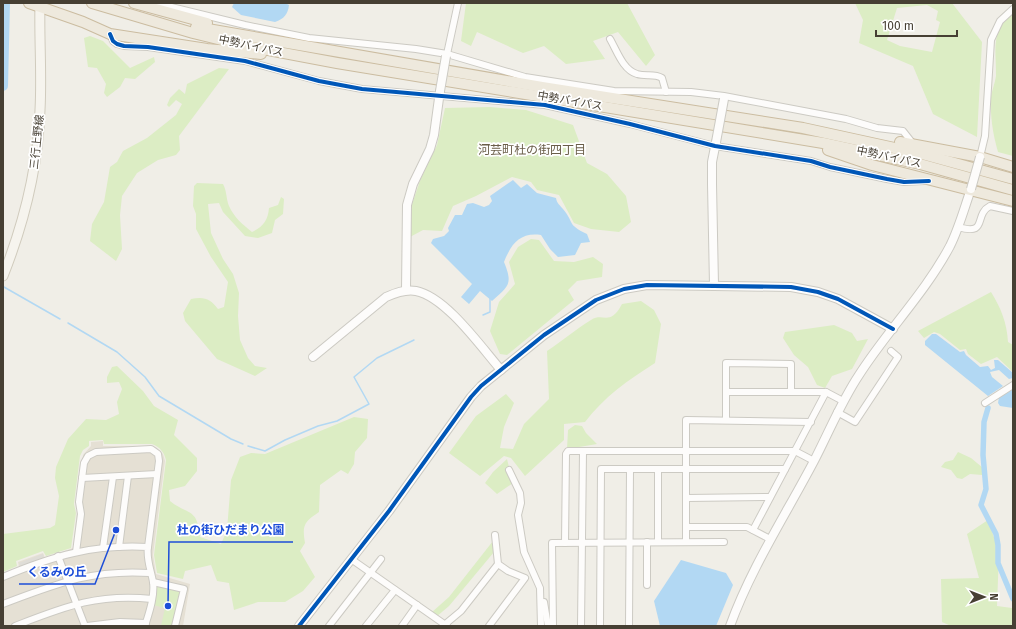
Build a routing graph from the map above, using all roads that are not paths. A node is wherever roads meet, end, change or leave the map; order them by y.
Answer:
1 (29, 3) edge
2 (92, 3) edge
3 (134, 3) edge
4 (155, 3) edge
5 (458, 3) edge
6 (40, 5) edge
7 (1013, 9) edge
8 (127, 14) junction
9 (110, 34) junction
10 (610, 39) dead end
11 (280, 41) junction
12 (447, 55) junction
13 (337, 63) junction
14 (666, 92) junction
15 (440, 93) junction
16 (724, 97) junction
17 (804, 128) junction
18 (798, 139) junction
19 (715, 144) junction
20 (914, 145) junction
21 (980, 157) junction
22 (1013, 167) edge
23 (1013, 179) edge
24 (929, 181) junction
25 (970, 189) junction
26 (1013, 190) edge
27 (1013, 201) edge
28 (1013, 211) edge
29 (958, 227) junction
30 (3, 276) edge
31 (714, 285) junction
32 (406, 290) junction
33 (893, 329) junction
34 (891, 351) dead end
35 (312, 357) dead end
36 (501, 370) junction
37 (1013, 385) edge
38 (727, 392) junction
39 (791, 392) junction
40 (826, 392) junction
41 (843, 401) junction
42 (985, 403) dead end
43 (837, 412) junction
44 (726, 420) junction
45 (811, 422) junction
46 (687, 450) junction
47 (796, 451) junction
48 (583, 452) junction
49 (814, 461) junction
50 (630, 469) junction
51 (658, 469) junction
52 (687, 469) junction
53 (785, 469) junction
54 (509, 470) dead end
55 (157, 474) junction
56 (128, 476) junction
57 (112, 477) junction
58 (82, 478) junction
59 (770, 497) junction
60 (687, 498) junction
61 (687, 528) junction
62 (753, 530) junction
63 (495, 535) dead end
64 (770, 539) junction
65 (601, 542) junction
66 (629, 542) junction
67 (647, 542) junction
68 (658, 542) junction
69 (686, 542) junction
70 (724, 542) dead end
71 (566, 543) junction
72 (582, 543) junction
73 (119, 547) junction
74 (148, 547) junction
75 (103, 548) junction
76 (76, 552) junction
77 (58, 556) junction
78 (351, 559) junction
79 (381, 559) dead end
80 (498, 564) junction
81 (150, 573) junction
82 (370, 573) junction
83 (3, 577) edge
84 (67, 580) junction
85 (153, 582) junction
86 (647, 585) dead end
87 (540, 588) junction
88 (395, 590) junction
89 (152, 599) junction
90 (76, 603) junction
91 (3, 604) edge
92 (416, 605) junction
93 (146, 624) edge
94 (445, 625) edge
95 (15, 626) edge
96 (86, 626) edge
97 (175, 626) edge
98 (299, 626) edge
99 (329, 626) edge
100 (366, 626) edge
101 (402, 626) edge
102 (489, 626) edge
103 (541, 626) edge
104 (548, 626) edge
105 (553, 626) edge
106 (581, 626) edge
107 (600, 626) edge
108 (629, 626) edge
109 (730, 626) edge

1 - 6 highway
2 - 8 highway, 中勢バイパス
3 - 11 highway
4 - 12 street
5 - 12 street
6 - 9 highway
6 - 30 main road, 三行上野線
7 - 21 street
8 - 11 highway, 中勢バイパス
8 - 13 highway, 中勢バイパス
9 - 13 highway
9 - 15 street
10 - 14 street
11 - 17 highway, 中勢バイパス
12 - 14 street
12 - 15 street, bridge
13 - 18 highway, 中勢バイパス
14 - 16 street
15 - 19 street
15 - 32 street
16 - 19 street, bridge
16 - 20 street
17 - 20 highway
17 - 23 highway, 中勢バイパス
18 - 24 highway
18 - 26 highway, 中勢バイパス
19 - 24 street
19 - 31 street
20 - 21 highway
21 - 22 highway
21 - 25 street, bridge
24 - 25 highway
25 - 27 highway
25 - 29 street
28 - 29 street
29 - 33 street
31 - 33 street
31 - 36 street
32 - 35 street
32 - 36 street
33 - 41 street
34 - 43 street
36 - 78 street
37 - 42 street
38 - 39 street
38 - 39 street
38 - 44 street
39 - 40 street
40 - 41 street
40 - 45 street
41 - 43 street
43 - 49 street
44 - 45 street
44 - 46 street
45 - 47 street
46 - 47 street
46 - 48 street
46 - 52 street
47 - 49 street
47 - 53 street
48 - 71 street
48 - 72 street
49 - 64 street
50 - 51 street
50 - 65 street
50 - 66 street
51 - 52 street
51 - 68 street
52 - 53 street
52 - 60 street
53 - 59 street
54 - 87 street
55 - 56 street
55 - 58 street
55 - 74 street
56 - 57 street
56 - 73 street
57 - 58 street
57 - 75 street
58 - 76 street
59 - 60 street
59 - 62 street
60 - 61 street
61 - 62 street
61 - 69 street
62 - 64 street
63 - 80 street
64 - 109 street
65 - 66 street
65 - 72 street
65 - 107 street
66 - 67 street
66 - 108 street
67 - 68 street
67 - 86 street
68 - 69 street
69 - 70 street
71 - 72 street
71 - 105 street
72 - 106 street
73 - 74 street
73 - 75 street
74 - 81 street
75 - 76 street
76 - 77 street
77 - 83 street
77 - 84 street
78 - 82 street
78 - 98 street
79 - 82 street
80 - 94 street
80 - 102 street
81 - 84 street
81 - 85 street
82 - 88 street
82 - 99 street
84 - 90 street
84 - 91 street
85 - 89 street
85 - 97 street
87 - 103 street
87 - 104 street
88 - 92 street
88 - 100 street
89 - 90 street
89 - 93 street
90 - 95 street
90 - 96 street
92 - 94 street
92 - 101 street
93 - 96 street

